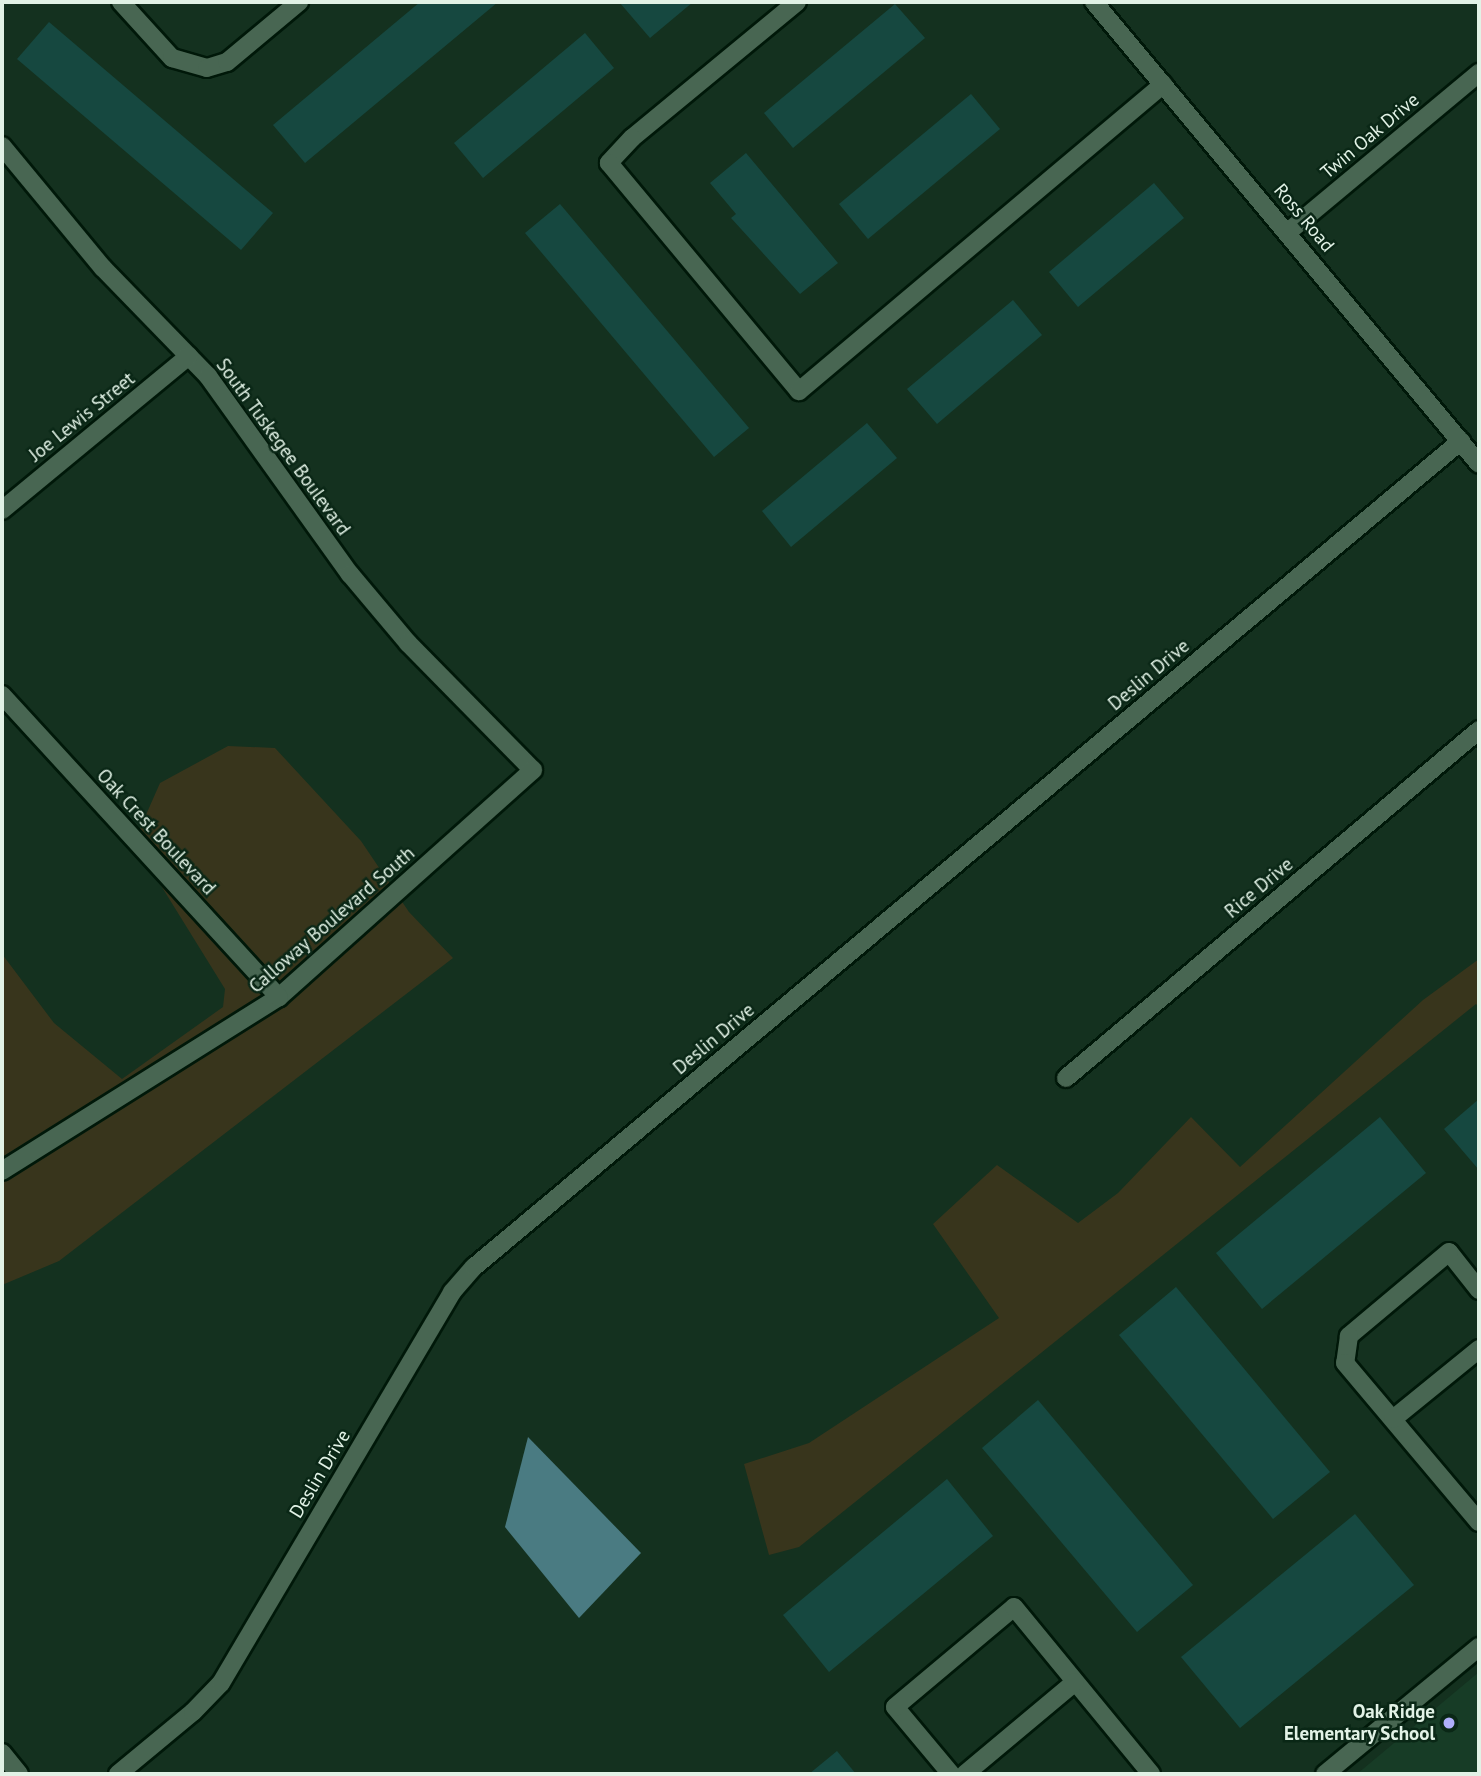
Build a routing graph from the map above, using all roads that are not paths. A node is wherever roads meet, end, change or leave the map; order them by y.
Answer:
1 (121, 2) edge
2 (299, 2) edge
3 (797, 2) edge
4 (1094, 2) edge
5 (1479, 73) edge
6 (1163, 84) junction
7 (2, 146) edge
8 (1288, 232) junction
9 (189, 356) junction
10 (1461, 441) junction
11 (1479, 464) edge
12 (2, 510) edge
13 (2, 695) edge
14 (1479, 730) edge
15 (533, 770) joint
16 (279, 997) junction
17 (1066, 1078) dead end
18 (2, 1171) edge
19 (1479, 1290) edge
20 (1479, 1349) edge
21 (1393, 1419) junction
22 (1479, 1522) edge
23 (1479, 1647) edge
24 (1076, 1682) junction
25 (2, 1754) edge
26 (19, 1774) edge
27 (118, 1774) edge
28 (951, 1774) edge
29 (965, 1774) edge
30 (1151, 1774) edge
31 (1325, 1774) edge

1 - 2 street
3 - 6 street
4 - 6 street, Ross Road
5 - 8 street, Twin Oak Drive
6 - 8 street, Ross Road
7 - 9 street, South Tuskegee Boulevard
8 - 10 street, Ross Road
9 - 12 street, Joe Lewis Street
9 - 15 street, South Tuskegee Boulevard
10 - 11 street, Ross Road
10 - 27 street, Deslin Drive
13 - 16 street, Oak Crest Boulevard
14 - 17 street, Rice Drive
15 - 16 street, Calloway Boulevard South
16 - 18 street, Calloway Boulevard South
19 - 21 street
20 - 21 street
21 - 22 street
23 - 31 street
24 - 28 street
24 - 29 street
24 - 30 street
25 - 26 street

